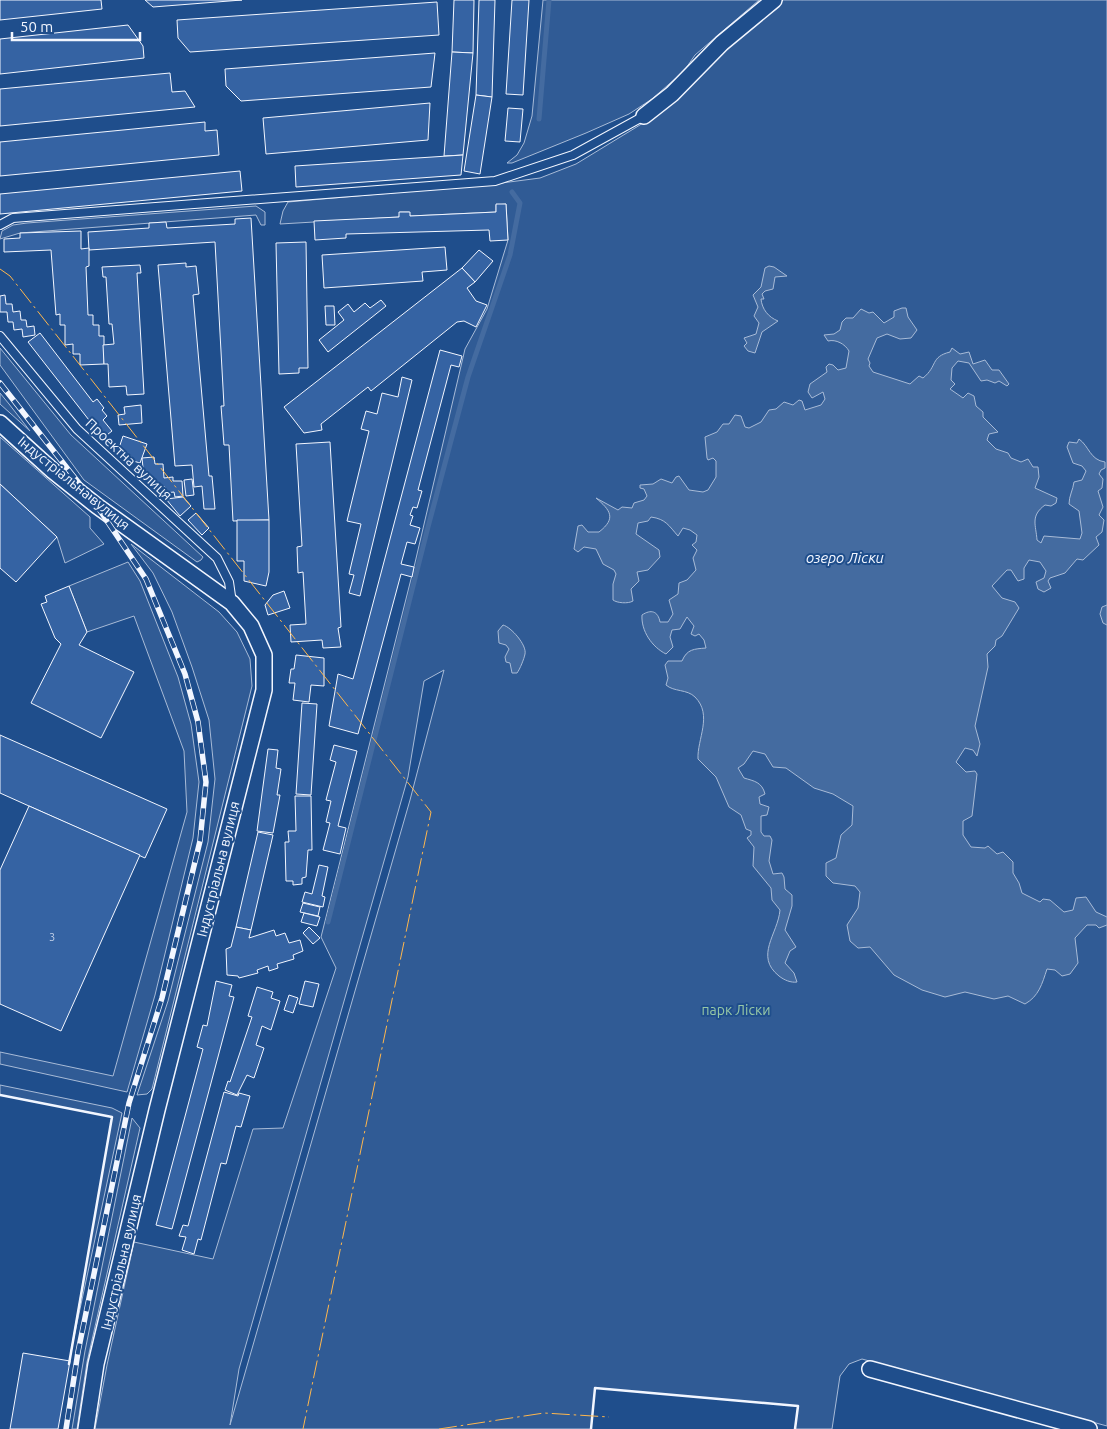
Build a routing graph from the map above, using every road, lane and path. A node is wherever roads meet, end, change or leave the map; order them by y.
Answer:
1 (774, 0) edge
2 (644, 116) joint
3 (0, 224) edge
4 (0, 336) edge
5 (0, 422) edge
6 (232, 603) junction
7 (870, 1369) dead end
8 (86, 1429) edge
9 (1089, 1429) edge

1 - 2 street
2 - 3 lane
4 - 6 lane, Проектна вулиця
5 - 6 street, Індустріальна вулиця
6 - 8 street, Індустріальна вулиця
7 - 9 street

